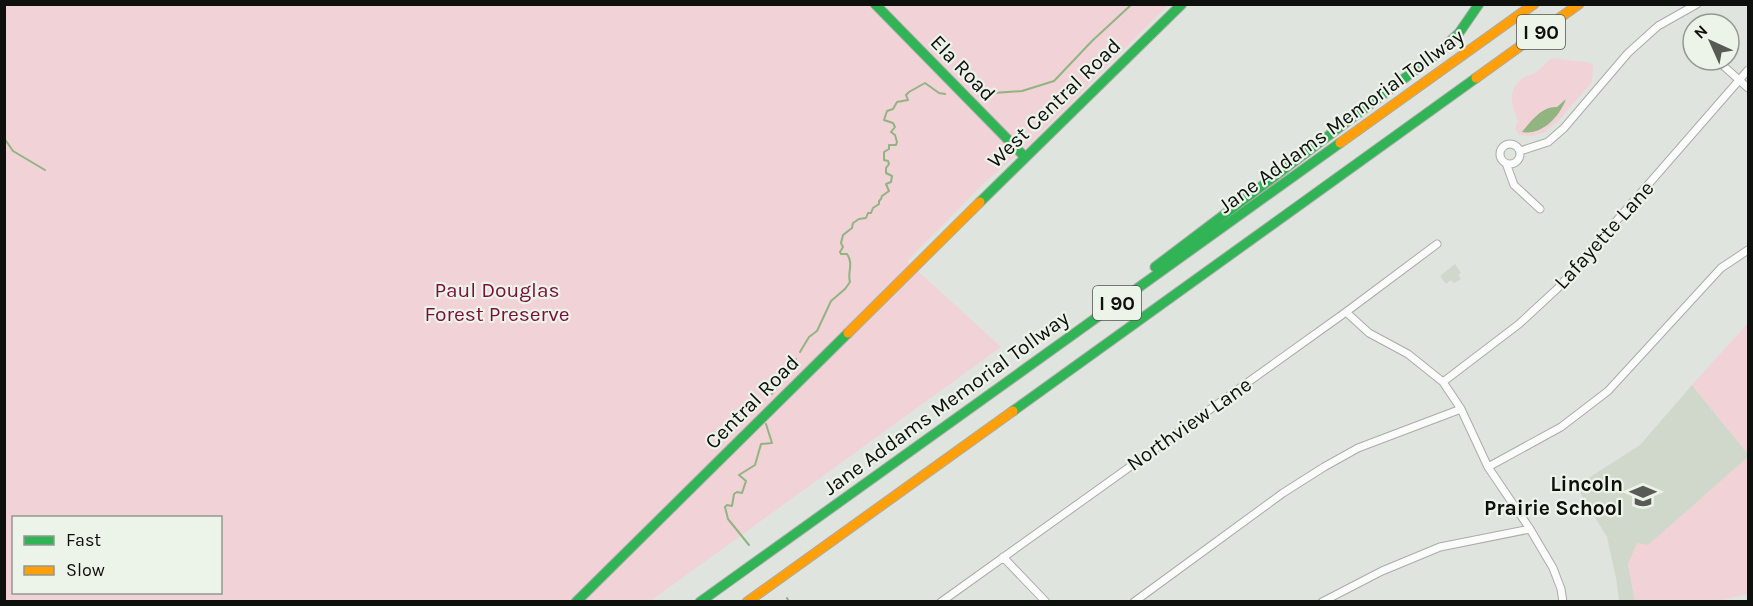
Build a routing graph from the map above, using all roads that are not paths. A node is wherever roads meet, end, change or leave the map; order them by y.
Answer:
1 (875, 4) edge
2 (1182, 4) edge
3 (1479, 4) edge
4 (1534, 4) edge
5 (1579, 4) edge
6 (1697, 4) edge
7 (1749, 70) edge
8 (1731, 72) edge
9 (1740, 80) junction
10 (1749, 88) edge
11 (1520, 151) junction
12 (1025, 157) junction
13 (1506, 163) junction
14 (1540, 209) dead end
15 (952, 228) joint
16 (1437, 244) dead end
17 (1749, 250) edge
18 (1346, 312) junction
19 (1057, 346) junction
20 (1443, 382) junction
21 (1461, 409) junction
22 (1488, 467) junction
23 (1530, 529) junction
24 (1003, 557) junction
25 (576, 602) edge
26 (700, 602) edge
27 (747, 602) edge
28 (940, 602) edge
29 (1046, 602) edge
30 (1134, 602) edge
31 (1322, 602) edge
32 (1563, 602) edge

1 - 12 main road, Ela Road
2 - 12 main road, West Central Road
3 - 19 main road
4 - 19 main road, Jane Addams Memorial Tollway / I 90
5 - 27 main road, Jane Addams Memorial Tollway / I 90
6 - 11 street
7 - 9 street, Lafayette Lane
8 - 9 street
9 - 10 street
9 - 20 street, Lafayette Lane
11 - 13 street
11 - 13 street
12 - 15 main road, West Central Road
13 - 14 street
15 - 25 main road, Central Road
16 - 18 street, Northview Lane
17 - 22 street
18 - 20 street
18 - 24 street, Northview Lane
19 - 26 main road, Jane Addams Memorial Tollway / I 90
20 - 21 street
21 - 22 street
21 - 30 street
22 - 23 street
23 - 31 street
23 - 32 street
24 - 28 street, Northview Lane
24 - 29 street

